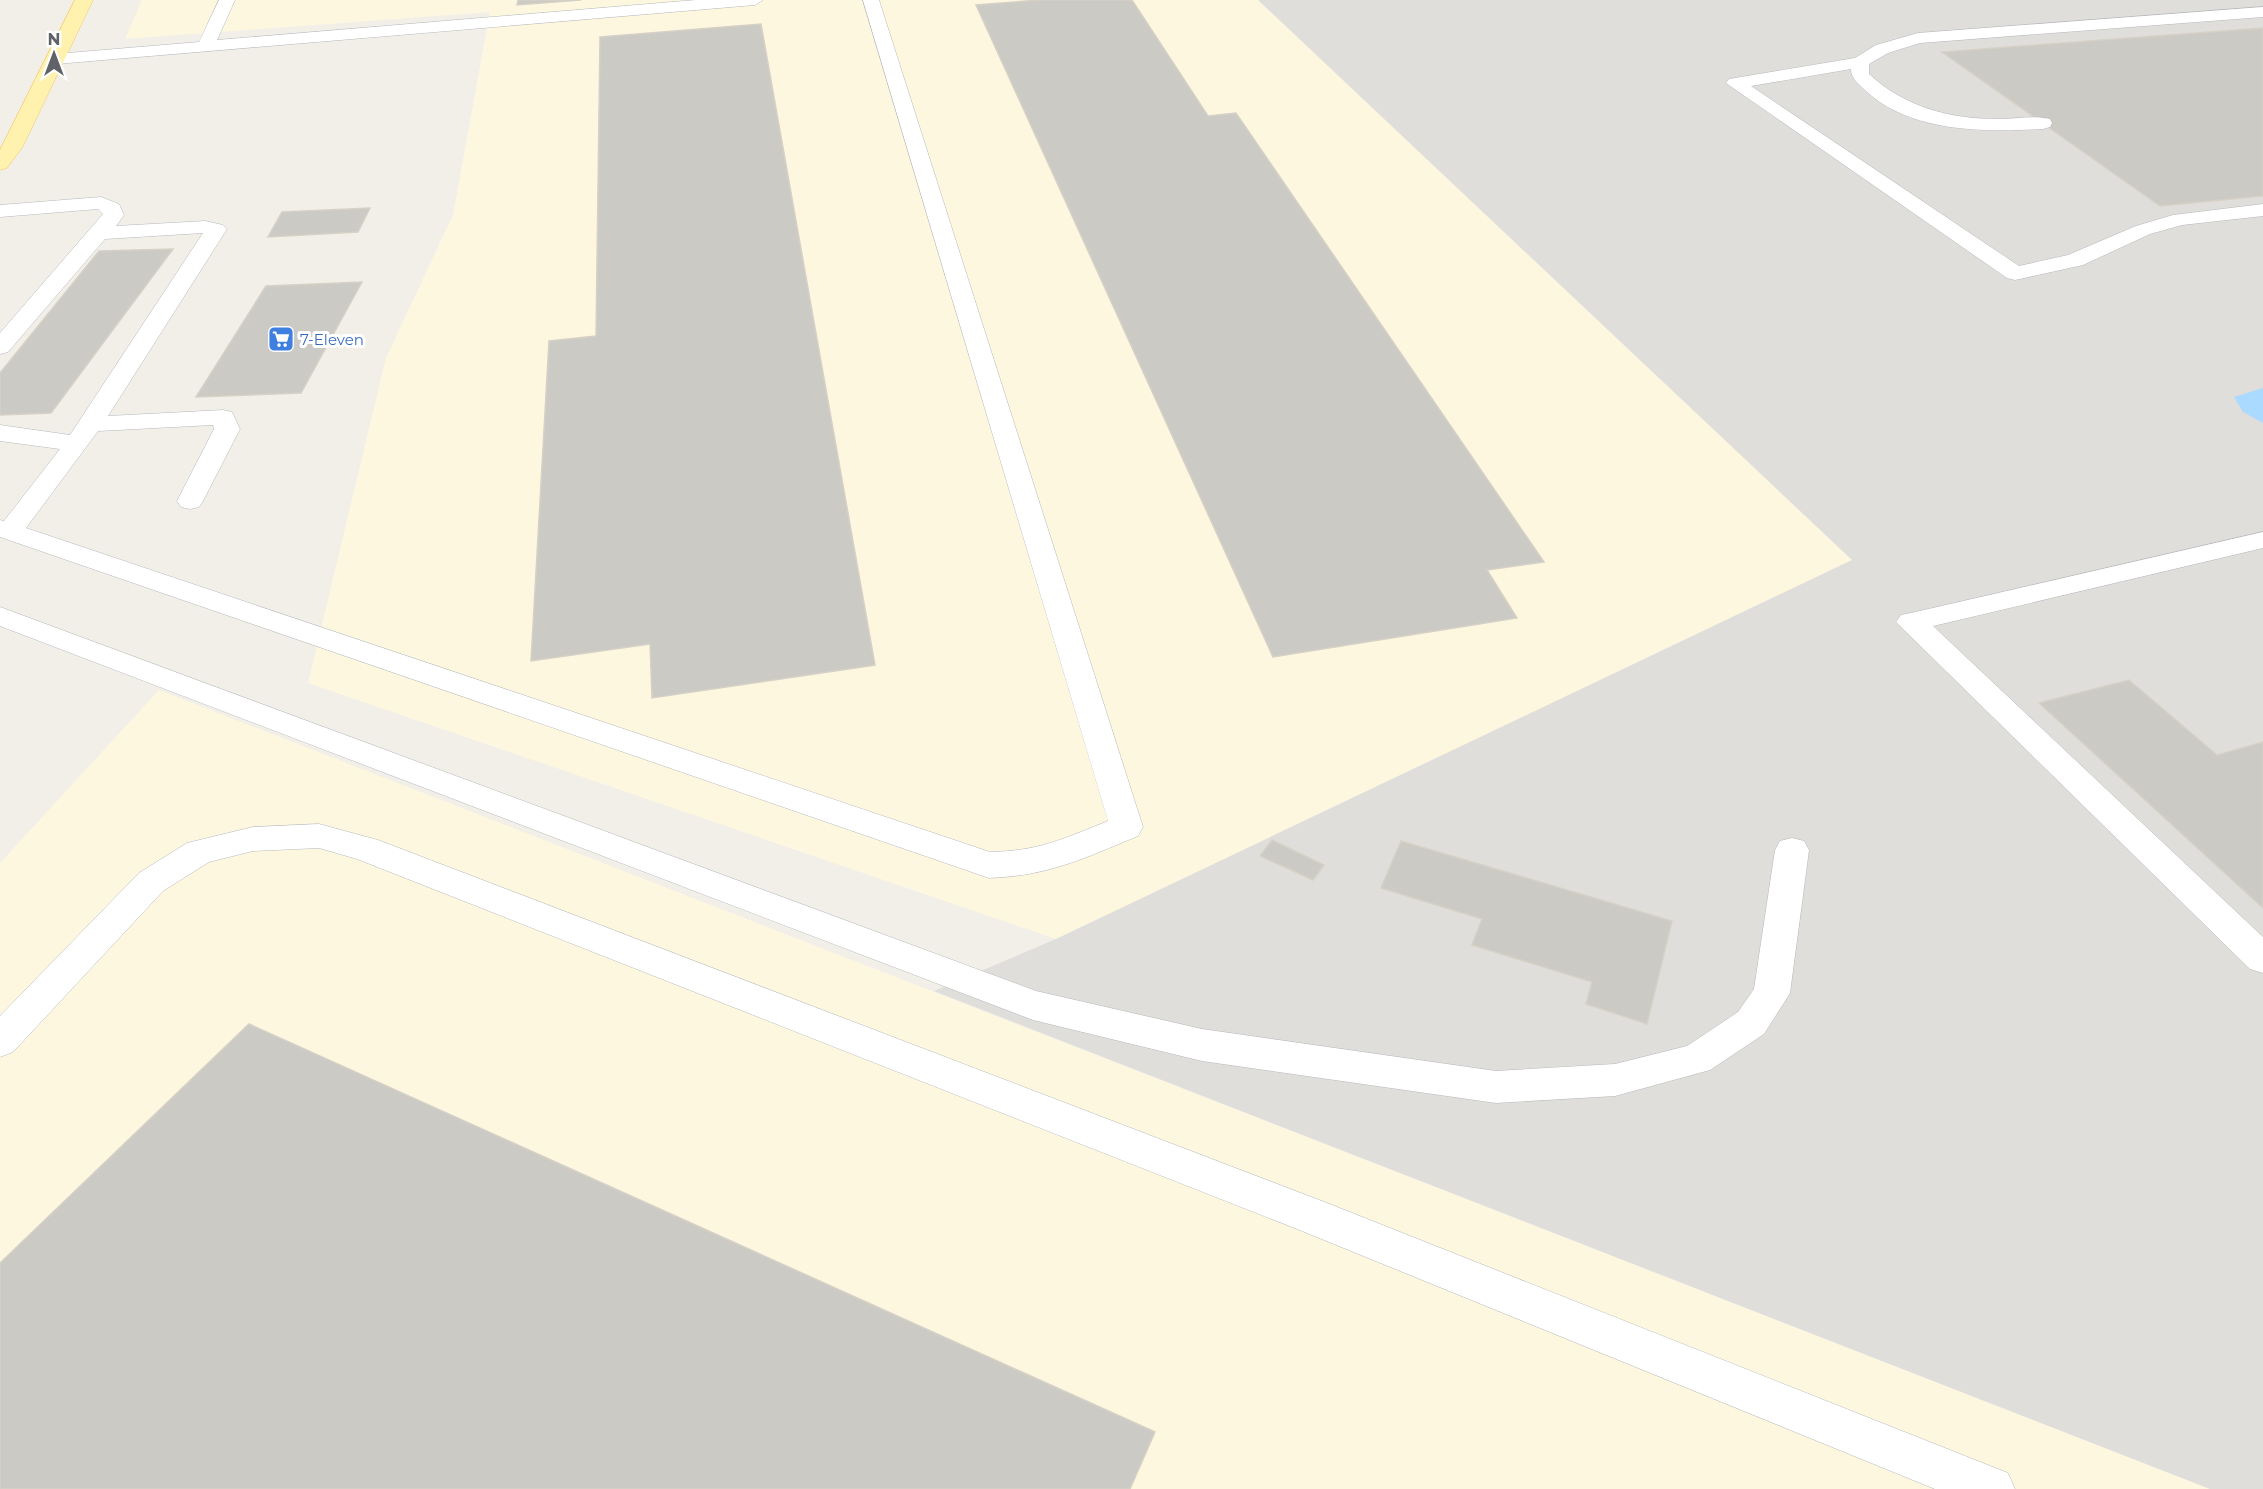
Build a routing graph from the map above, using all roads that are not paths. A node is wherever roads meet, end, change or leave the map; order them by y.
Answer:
1 (84, 0) edge
2 (227, 0) edge
3 (755, 0) edge
4 (871, 0) edge
5 (2263, 12) edge
6 (206, 46) junction
7 (56, 59) junction
8 (1860, 62) junction
9 (2043, 123) dead end
10 (0, 164) edge
11 (2263, 210) edge
12 (0, 211) edge
13 (99, 233) junction
14 (0, 347) edge
15 (0, 432) edge
16 (84, 434) junction
17 (190, 501) dead end
18 (5, 530) edge
19 (2263, 540) edge
20 (0, 616) edge
21 (1792, 850) dead end
22 (2263, 959) edge
23 (0, 1041) edge
24 (1992, 1489) edge

1 - 7 main road
2 - 6 lane
3 - 6 lane
4 - 18 lane
5 - 8 lane
6 - 7 lane
7 - 10 main road
8 - 9 lane
8 - 11 lane
12 - 13 lane
13 - 14 lane
13 - 16 lane
15 - 16 lane
16 - 17 lane
16 - 18 lane
19 - 22 lane
20 - 21 lane
23 - 24 lane

